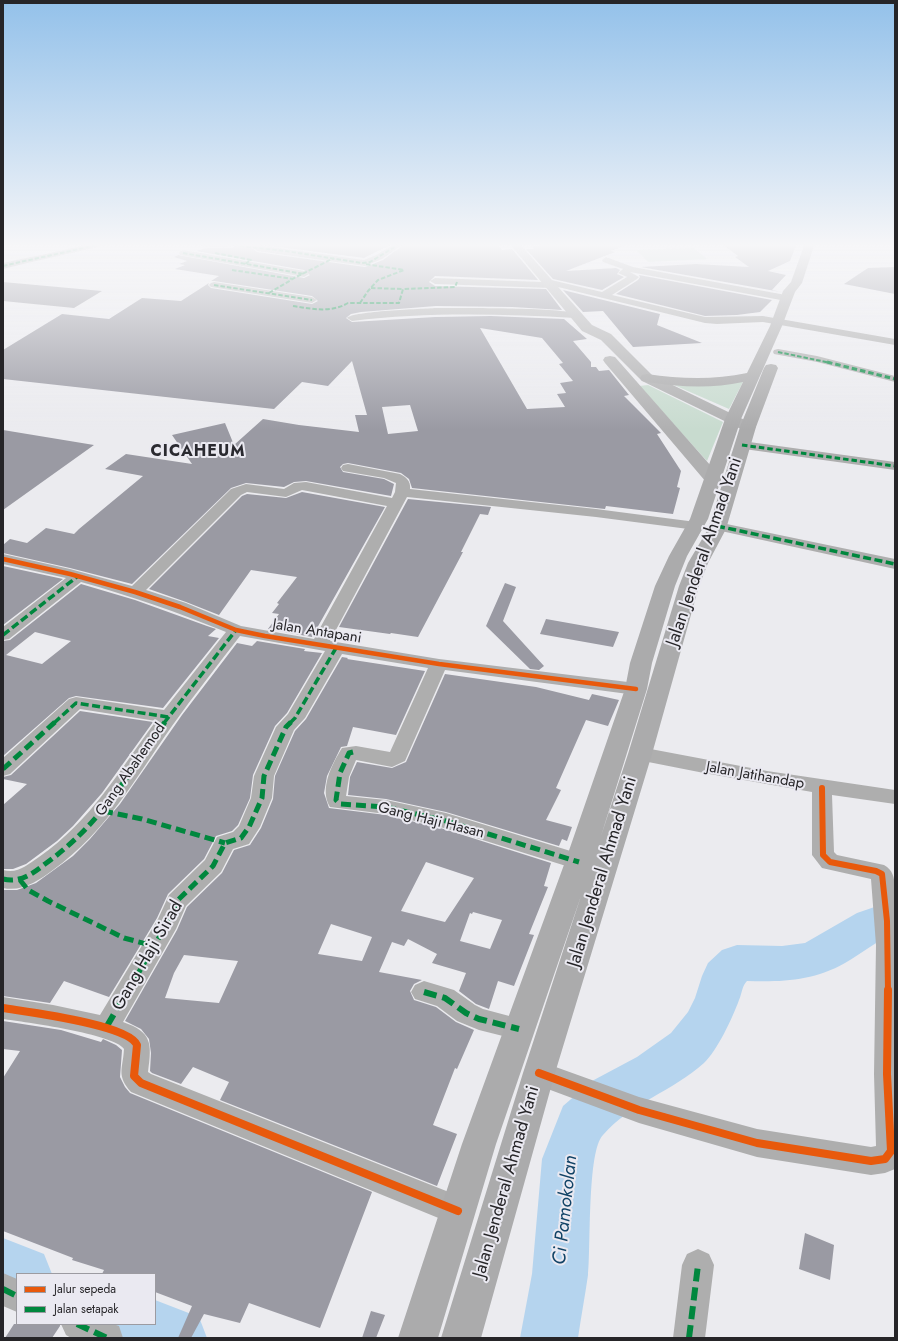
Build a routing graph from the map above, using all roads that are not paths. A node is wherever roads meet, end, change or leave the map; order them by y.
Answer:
1 (567, 306) edge
2 (647, 306) edge
3 (785, 306) edge
4 (792, 306) edge
5 (575, 315) junction
6 (352, 318) dead end
7 (783, 322) junction
8 (587, 328) junction
9 (895, 342) edge
10 (778, 352) junction
11 (752, 376) junction
12 (647, 378) junction
13 (627, 379) junction
14 (895, 379) edge
15 (733, 419) junction
16 (748, 427) junction
17 (742, 446) junction
18 (895, 466) edge
19 (348, 468) dead end
20 (712, 478) junction
21 (399, 498) junction
22 (696, 526) junction
23 (718, 526) junction
24 (3, 560) edge
25 (895, 564) edge
26 (78, 576) junction
27 (135, 592) junction
28 (236, 630) junction
29 (3, 635) edge
30 (328, 646) junction
31 (439, 664) junction
32 (636, 689) junction
33 (168, 717) junction
34 (640, 754) junction
35 (3, 769) edge
36 (822, 788) junction
37 (895, 797) edge
38 (579, 862) junction
39 (3, 879) edge
40 (424, 992) dead end
41 (3, 1008) edge
42 (107, 1026) junction
43 (519, 1029) junction
44 (539, 1072) junction
45 (458, 1211) junction
46 (698, 1266) dead end
47 (3, 1289) edge
48 (16, 1296) edge
49 (79, 1325) edge
50 (107, 1338) edge
51 (418, 1338) edge
52 (461, 1338) edge
53 (690, 1338) edge

1 - 5 main road, Jalan Jenderal Ahmad Yani
2 - 7 street
3 - 7 highway
4 - 7 highway
5 - 6 street
5 - 8 main road, Jalan Jenderal Ahmad Yani
7 - 9 street
7 - 10 highway
7 - 11 highway
8 - 12 main road, Jalan Jenderal Ahmad Yani
8 - 13 main road, Jalan Jenderal Ahmad Yani
10 - 14 street
10 - 16 highway
11 - 12 highway
11 - 15 highway
12 - 13 main road
12 - 15 main road, Jalan Jenderal Ahmad Yani
13 - 20 main road, Jalan Jenderal Ahmad Yani
15 - 16 main road, Jalan Jenderal Ahmad Yani
15 - 20 highway, Jalan Jenderal Ahmad Yani
16 - 17 highway, Jalan Jenderal Ahmad Yani
17 - 18 street
17 - 23 highway, Jalan Jenderal Ahmad Yani
19 - 21 street
20 - 22 highway, Jalan Jenderal Ahmad Yani
21 - 22 street
21 - 27 street
21 - 30 street, Gang Haji Sirad
22 - 32 highway, Jalan Jenderal Ahmad Yani
23 - 25 street
23 - 34 highway, Jalan Jenderal Ahmad Yani
24 - 26 street, Jalan Antapani
26 - 27 street, Jalan Antapani
26 - 29 street
27 - 28 street, Jalan Antapani
28 - 30 street, Jalan Antapani
28 - 33 street, Gang Abahemod
30 - 31 street, Jalan Antapani
30 - 42 street, Gang Haji Sirad
31 - 32 street, Jalan Antapani
31 - 38 street, Gang Haji Hasan
32 - 38 highway, Jalan Jenderal Ahmad Yani
33 - 35 street
33 - 39 street, Gang Abahemod
34 - 36 street, Jalan Jatihandap
34 - 44 highway, Jalan Jenderal Ahmad Yani
36 - 37 street, Jalan Jatihandap
36 - 44 street
38 - 43 highway, Jalan Jenderal Ahmad Yani
40 - 43 street
41 - 42 street
42 - 45 street
43 - 45 highway, Jalan Jenderal Ahmad Yani
44 - 52 highway, Jalan Jenderal Ahmad Yani
45 - 51 highway, Jalan Jenderal Ahmad Yani
46 - 53 street
47 - 48 street
49 - 50 street

